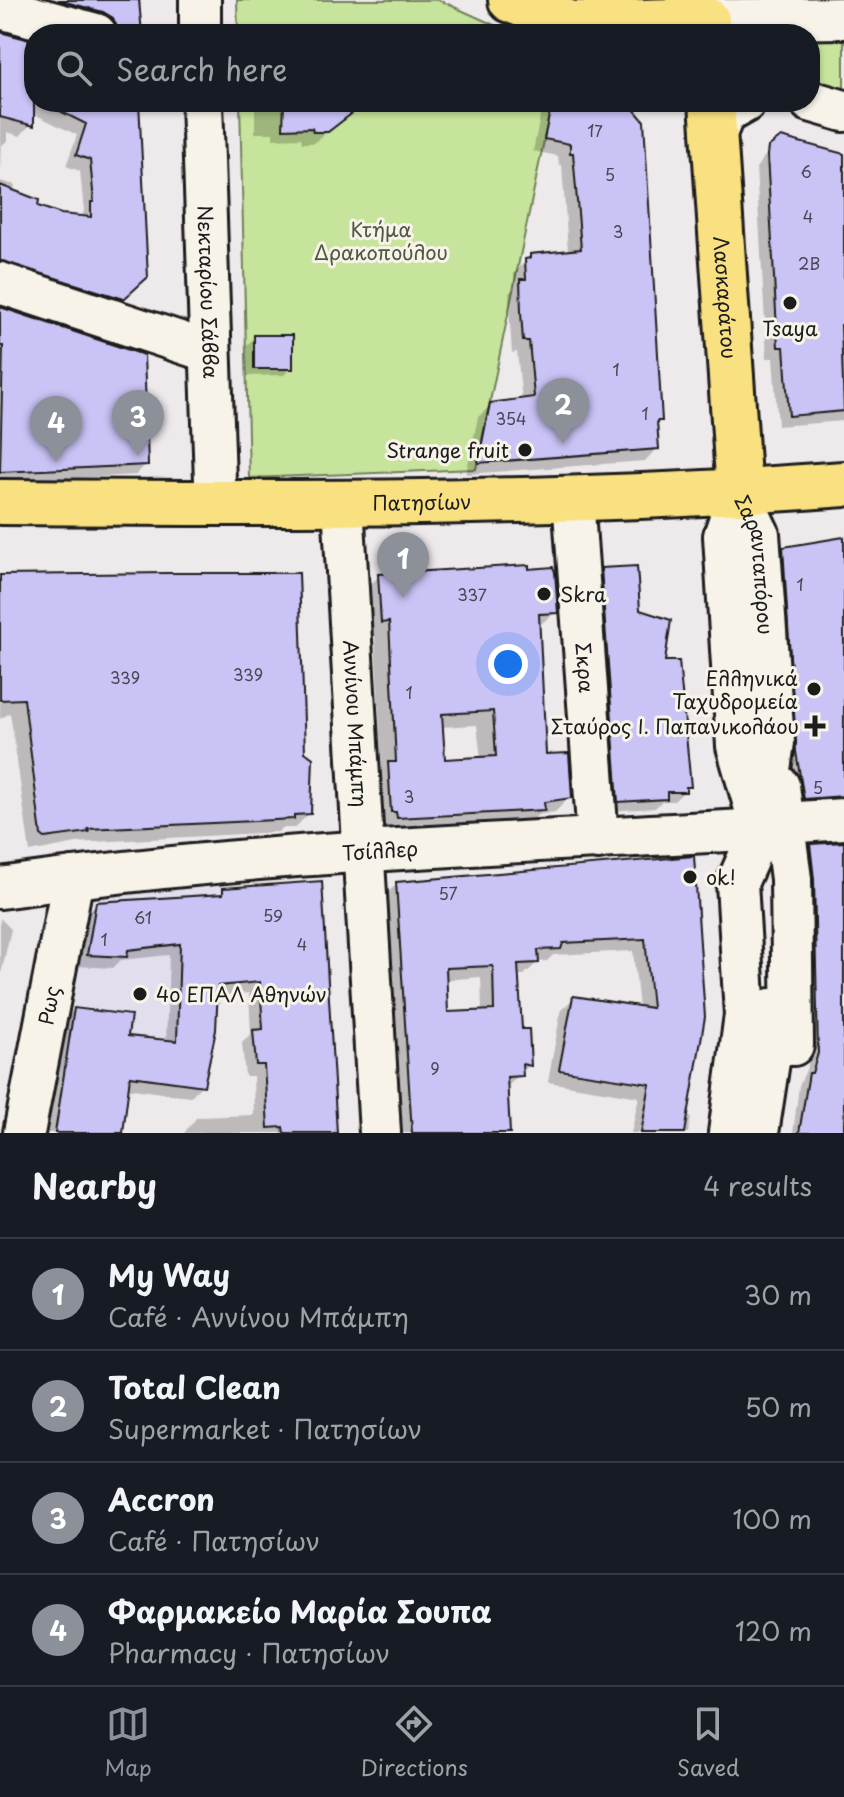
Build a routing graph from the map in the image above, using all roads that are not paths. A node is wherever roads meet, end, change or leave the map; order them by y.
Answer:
1 (200, 0) edge
2 (511, 0) edge
3 (0, 8) edge
4 (707, 18) edge
5 (844, 18) edge
6 (59, 24) edge
7 (200, 24) edge
8 (571, 24) edge
9 (639, 24) edge
10 (820, 104) edge
11 (844, 111) edge
12 (202, 112) edge
13 (714, 119) edge
14 (0, 283) edge
15 (210, 352) junction
16 (215, 481) dead end
17 (844, 484) edge
18 (739, 492) junction
19 (573, 498) junction
20 (0, 502) edge
21 (343, 504) junction
22 (844, 819) edge
23 (772, 826) junction
24 (598, 839) junction
25 (364, 849) junction
26 (73, 878) junction
27 (0, 888) edge
28 (24, 1133) edge
29 (380, 1133) edge
30 (729, 1133) edge
31 (758, 1133) edge
32 (785, 1133) edge

1 - 7 street
2 - 8 main road
3 - 6 street
4 - 5 street
4 - 9 main road
10 - 11 street
12 - 15 street, Νεκταρίου Σάββα
13 - 18 main road, Λασκαράτου
14 - 15 street
15 - 16 street, Νεκταρίου Σάββα
17 - 18 main road, Πατησίων
18 - 19 main road, Πατησίων
18 - 23 street, Σαρανταπόρου
18 - 23 street, Σαρανταπόρου
19 - 21 main road, Πατησίων
19 - 24 street, Σκρα
20 - 21 main road, Πατησίων
21 - 25 street, Αννίνου Μπάμπη
22 - 23 street, Τσίλλερ
23 - 24 street, Τσίλλερ
23 - 30 street
23 - 31 street, Σαρανταπόρου
23 - 32 street, Σαρανταπόρου
24 - 25 street, Τσίλλερ
25 - 26 street, Τσίλλερ
25 - 29 street, Αννίνου Μπάμπη
26 - 27 street, Τσίλλερ
26 - 28 street, Ρως

